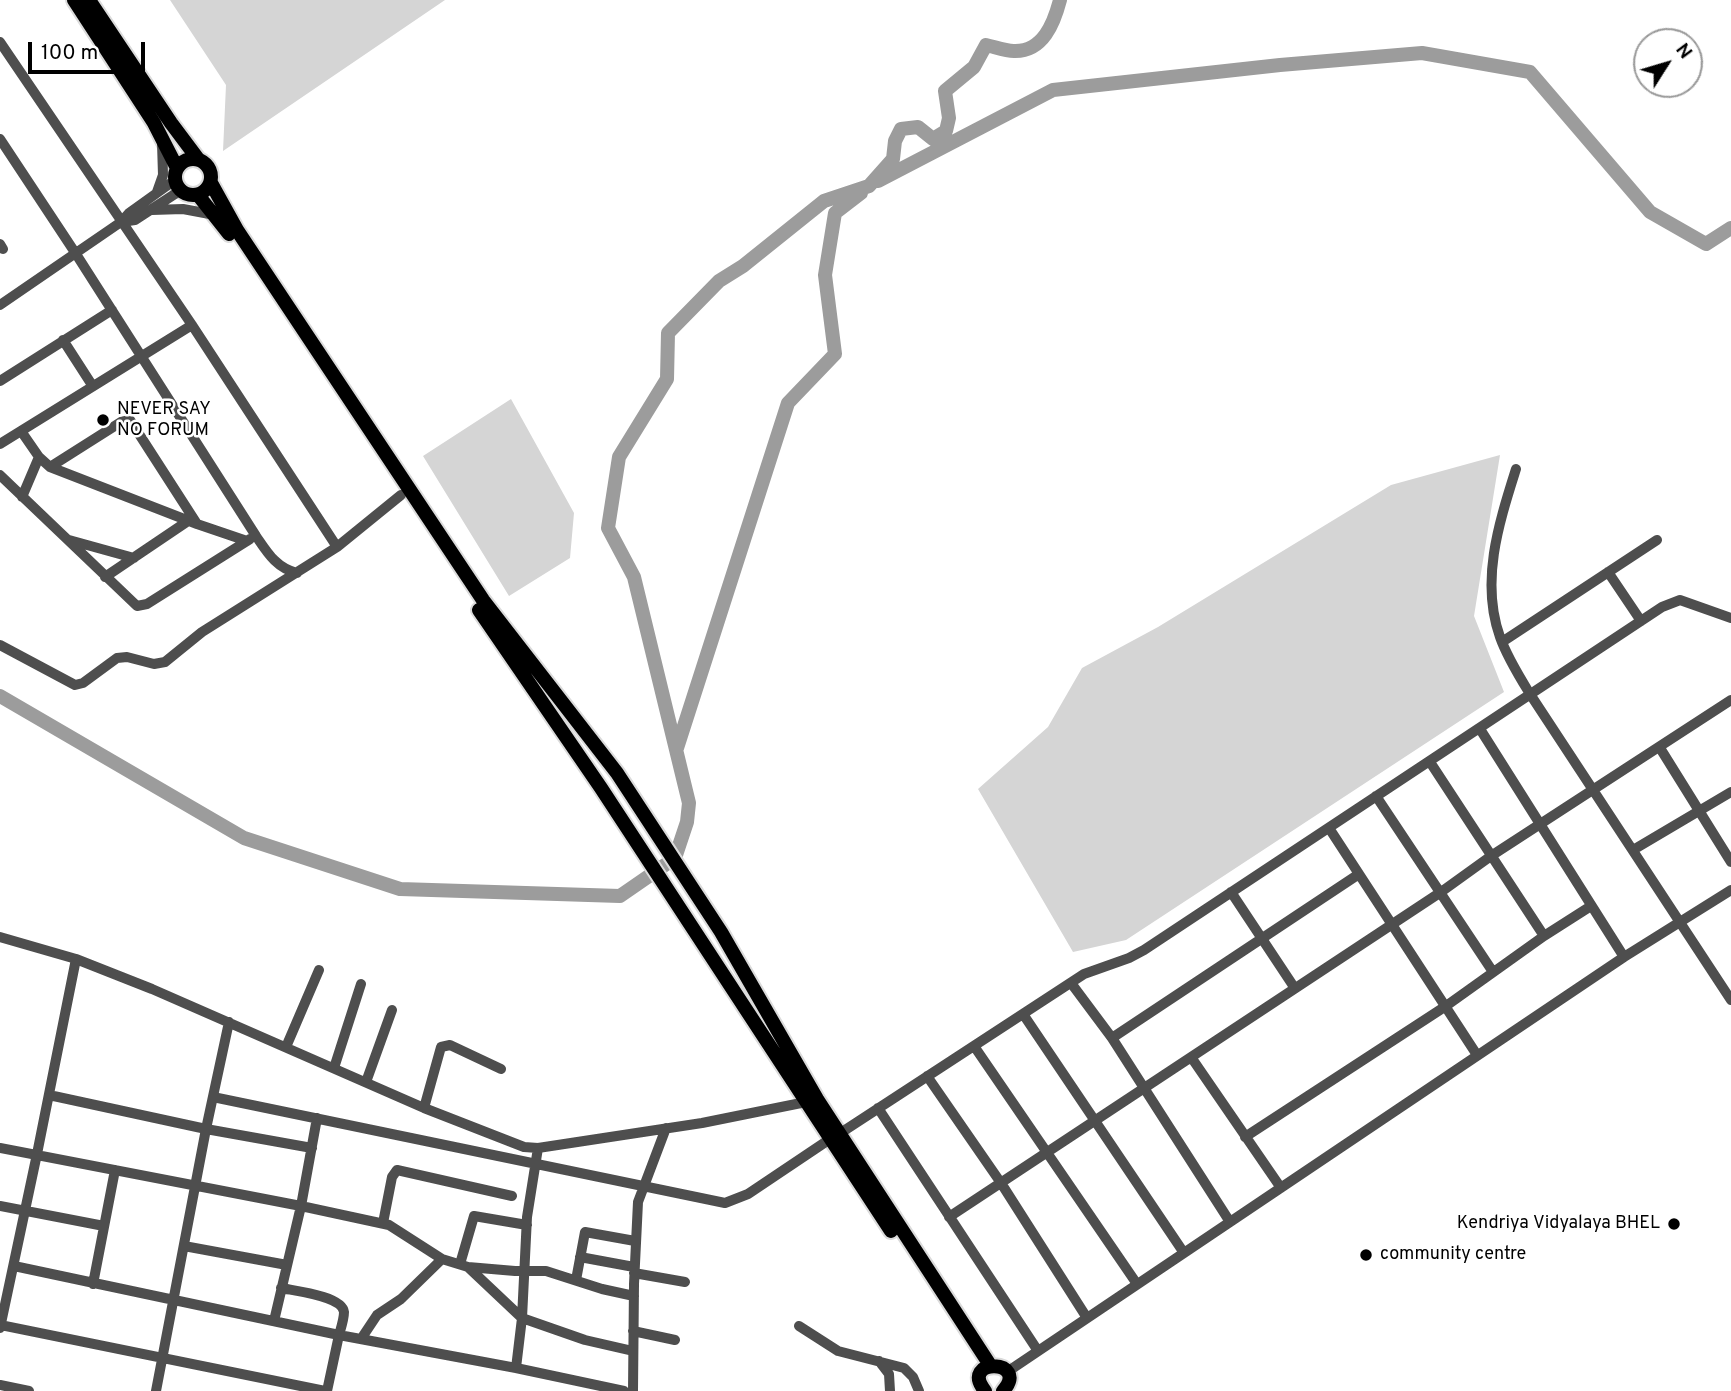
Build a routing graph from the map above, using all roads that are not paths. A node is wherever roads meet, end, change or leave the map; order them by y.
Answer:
1 (74, 0) edge
2 (89, 0) edge
3 (0, 42) edge
4 (161, 136) junction
5 (0, 139) edge
6 (198, 159) junction
7 (178, 180) junction
8 (211, 183) junction
9 (155, 194) junction
10 (198, 195) junction
11 (150, 210) junction
12 (215, 215) junction
13 (121, 222) junction
14 (76, 254) junction
15 (0, 305) edge
16 (112, 310) junction
17 (192, 325) junction
18 (62, 340) junction
19 (141, 357) junction
20 (0, 381) edge
21 (92, 386) junction
22 (22, 431) junction
23 (0, 443) edge
24 (39, 457) junction
25 (50, 467) junction
26 (1516, 469) dead end
27 (0, 475) edge
28 (401, 495) junction
29 (22, 498) junction
30 (193, 523) junction
31 (252, 538) junction
32 (66, 539) junction
33 (1657, 540) dead end
34 (337, 548) junction
35 (134, 558) junction
36 (1608, 572) junction
37 (297, 573) junction
38 (105, 577) junction
39 (1731, 618) edge
40 (1641, 621) junction
41 (1502, 642) junction
42 (0, 645) edge
43 (1530, 694) junction
44 (1731, 700) edge
45 (1480, 729) junction
46 (1660, 748) junction
47 (1430, 762) junction
48 (1593, 790) junction
49 (1731, 792) edge
50 (1376, 796) junction
51 (1699, 811) junction
52 (1539, 825) junction
53 (1329, 828) junction
54 (1633, 850) junction
55 (1491, 856) junction
56 (1731, 862) edge
57 (1359, 874) junction
58 (1731, 890) edge
59 (1231, 892) junction
60 (1441, 892) junction
61 (1591, 906) junction
62 (1680, 922) junction
63 (1392, 924) junction
64 (1544, 936) junction
65 (0, 937) edge
66 (1261, 940) junction
67 (1625, 957) junction
68 (75, 959) junction
69 (319, 970) dead end
70 (1493, 972) junction
71 (1071, 983) junction
72 (361, 984) dead end
73 (1294, 987) junction
74 (1731, 999) edge
75 (1446, 1006) junction
76 (392, 1010) dead end
77 (1023, 1014) junction
78 (229, 1022) junction
79 (1112, 1038) junction
80 (974, 1045) junction
81 (286, 1047) junction
82 (1477, 1055) junction
83 (1191, 1057) junction
84 (334, 1068) junction
85 (501, 1069) dead end
86 (927, 1076) junction
87 (366, 1082) junction
88 (1144, 1088) junction
89 (49, 1095) junction
90 (214, 1097) junction
91 (811, 1101) junction
92 (424, 1108) junction
93 (878, 1108) junction
94 (317, 1118) junction
95 (1095, 1121) junction
96 (666, 1128) junction
97 (206, 1129) junction
98 (834, 1136) junction
99 (1245, 1137) junction
100 (0, 1148) edge
101 (312, 1148) junction
102 (538, 1148) junction
103 (1046, 1153) junction
104 (37, 1154) junction
105 (536, 1164) junction
106 (115, 1170) junction
107 (1000, 1183) junction
108 (197, 1186) junction
109 (642, 1186) junction
110 (1281, 1188) junction
111 (512, 1196) dead end
112 (0, 1206) edge
113 (301, 1206) junction
114 (24, 1212) junction
115 (950, 1217) junction
116 (1230, 1222) junction
117 (383, 1223) junction
118 (527, 1224) junction
119 (104, 1226) junction
120 (635, 1241) junction
121 (184, 1246) junction
122 (1184, 1253) junction
123 (580, 1257) junction
124 (442, 1259) junction
125 (287, 1265) junction
126 (464, 1266) junction
127 (634, 1270) junction
128 (8, 1271) edge
129 (524, 1271) junction
130 (576, 1280) junction
131 (685, 1282) dead end
132 (93, 1284) junction
133 (1137, 1284) junction
134 (281, 1288) junction
135 (634, 1296) junction
136 (175, 1299) junction
137 (522, 1318) junction
138 (1087, 1318) junction
139 (274, 1321) junction
140 (0, 1326) edge
141 (799, 1326) dead end
142 (633, 1331) junction
143 (339, 1335) junction
144 (361, 1339) junction
145 (676, 1340) dead end
146 (633, 1351) junction
147 (1038, 1351) junction
148 (163, 1359) junction
149 (878, 1361) junction
150 (986, 1367) junction
151 (516, 1368) junction
152 (1007, 1372) junction
153 (0, 1385) edge
154 (594, 1388) edge
155 (982, 1390) edge
156 (1005, 1390) edge
157 (29, 1391) edge
158 (156, 1391) edge
159 (326, 1391) edge
160 (624, 1391) edge
161 (633, 1391) edge
162 (890, 1391) edge
163 (919, 1391) edge

1 - 4 main road
2 - 6 main road
3 - 13 street
4 - 7 main road
4 - 9 street
5 - 14 street
6 - 7 main road
6 - 8 main road
7 - 9 street
7 - 10 main road
7 - 11 street
8 - 10 main road
8 - 91 main road
9 - 13 street
10 - 12 main road
11 - 12 street
11 - 13 street
12 - 28 main road
13 - 14 street
13 - 17 street
14 - 15 street
14 - 16 street
16 - 18 street
16 - 19 street
17 - 19 street
17 - 34 street
18 - 20 street
18 - 21 street
19 - 21 street
19 - 31 street
21 - 22 street
22 - 23 street
22 - 24 street
24 - 25 street
24 - 29 street
25 - 30 street
25 - 30 street
26 - 41 street
27 - 29 street
28 - 34 street
28 - 91 main road
29 - 32 street
30 - 31 street
30 - 35 street
31 - 37 street
31 - 38 street
32 - 35 street
32 - 38 street
33 - 36 street
34 - 37 street
35 - 38 street
36 - 40 street
36 - 41 street
37 - 42 street
39 - 40 street
40 - 43 street
41 - 43 street
43 - 45 street
43 - 48 street
44 - 46 street
45 - 47 street
45 - 52 street
46 - 48 street
46 - 51 street
47 - 50 street
47 - 55 street
48 - 52 street
48 - 54 street
49 - 51 street
50 - 53 street
50 - 60 street
51 - 54 street
51 - 56 street
52 - 55 street
52 - 61 street
53 - 57 street
53 - 59 street
54 - 62 street
55 - 60 street
55 - 64 street
57 - 63 street
57 - 66 street
58 - 62 street
59 - 66 street
59 - 71 street
60 - 63 street
60 - 70 street
61 - 64 street
61 - 67 street
62 - 67 street
62 - 74 street
63 - 73 street
63 - 75 street
64 - 70 street
65 - 68 street
66 - 73 street
66 - 79 street
67 - 82 street
68 - 78 street
68 - 89 street
69 - 81 street
70 - 75 street
71 - 77 street
71 - 79 street
72 - 84 street
73 - 83 street
75 - 82 street
75 - 99 street
76 - 87 street
77 - 80 street
77 - 95 street
78 - 81 street
78 - 90 street
79 - 88 street
80 - 86 street
80 - 103 street
81 - 84 street
82 - 110 street
83 - 88 street
83 - 99 street
84 - 87 street
85 - 92 street
86 - 93 street
86 - 107 street
87 - 92 street
88 - 95 street
88 - 116 street
89 - 97 street
89 - 104 street
90 - 94 street
90 - 97 street
91 - 96 street
91 - 98 main road
92 - 102 street
93 - 98 street
93 - 115 street
94 - 101 street
94 - 105 street
95 - 103 street
95 - 122 street
96 - 102 street
96 - 109 street
97 - 101 street
97 - 108 street
98 - 109 street
98 - 150 main road
99 - 110 street
100 - 104 street
101 - 113 street
102 - 105 street
103 - 107 street
103 - 133 street
104 - 106 street
104 - 114 street
105 - 109 street
105 - 118 street
106 - 108 street
106 - 119 street
107 - 115 street
107 - 138 street
108 - 113 street
108 - 121 street
109 - 120 street
110 - 116 street
111 - 117 street
112 - 114 street
113 - 117 street
113 - 125 street
114 - 119 street
114 - 128 street
115 - 147 street
116 - 122 street
117 - 124 street
118 - 126 street
118 - 129 street
119 - 132 street
120 - 123 street
120 - 127 street
121 - 125 street
121 - 136 street
122 - 133 street
123 - 127 street
123 - 130 street
124 - 126 street
124 - 144 street
125 - 134 street
126 - 129 street
126 - 137 street
127 - 131 street
127 - 135 street
128 - 132 street
128 - 140 street
129 - 130 street
129 - 137 street
130 - 135 street
132 - 136 street
133 - 138 street
134 - 139 street
134 - 143 street
135 - 142 street
136 - 139 street
136 - 148 street
137 - 146 street
137 - 151 street
138 - 147 street
139 - 143 street
140 - 148 street
141 - 149 street
142 - 145 street
142 - 146 street
143 - 144 street
143 - 159 street
144 - 151 street
146 - 161 street
147 - 152 street
148 - 158 street
148 - 159 street
149 - 162 street
149 - 163 street
150 - 152 main road
150 - 155 main road
151 - 154 street
152 - 156 main road
153 - 157 street
154 - 160 street

